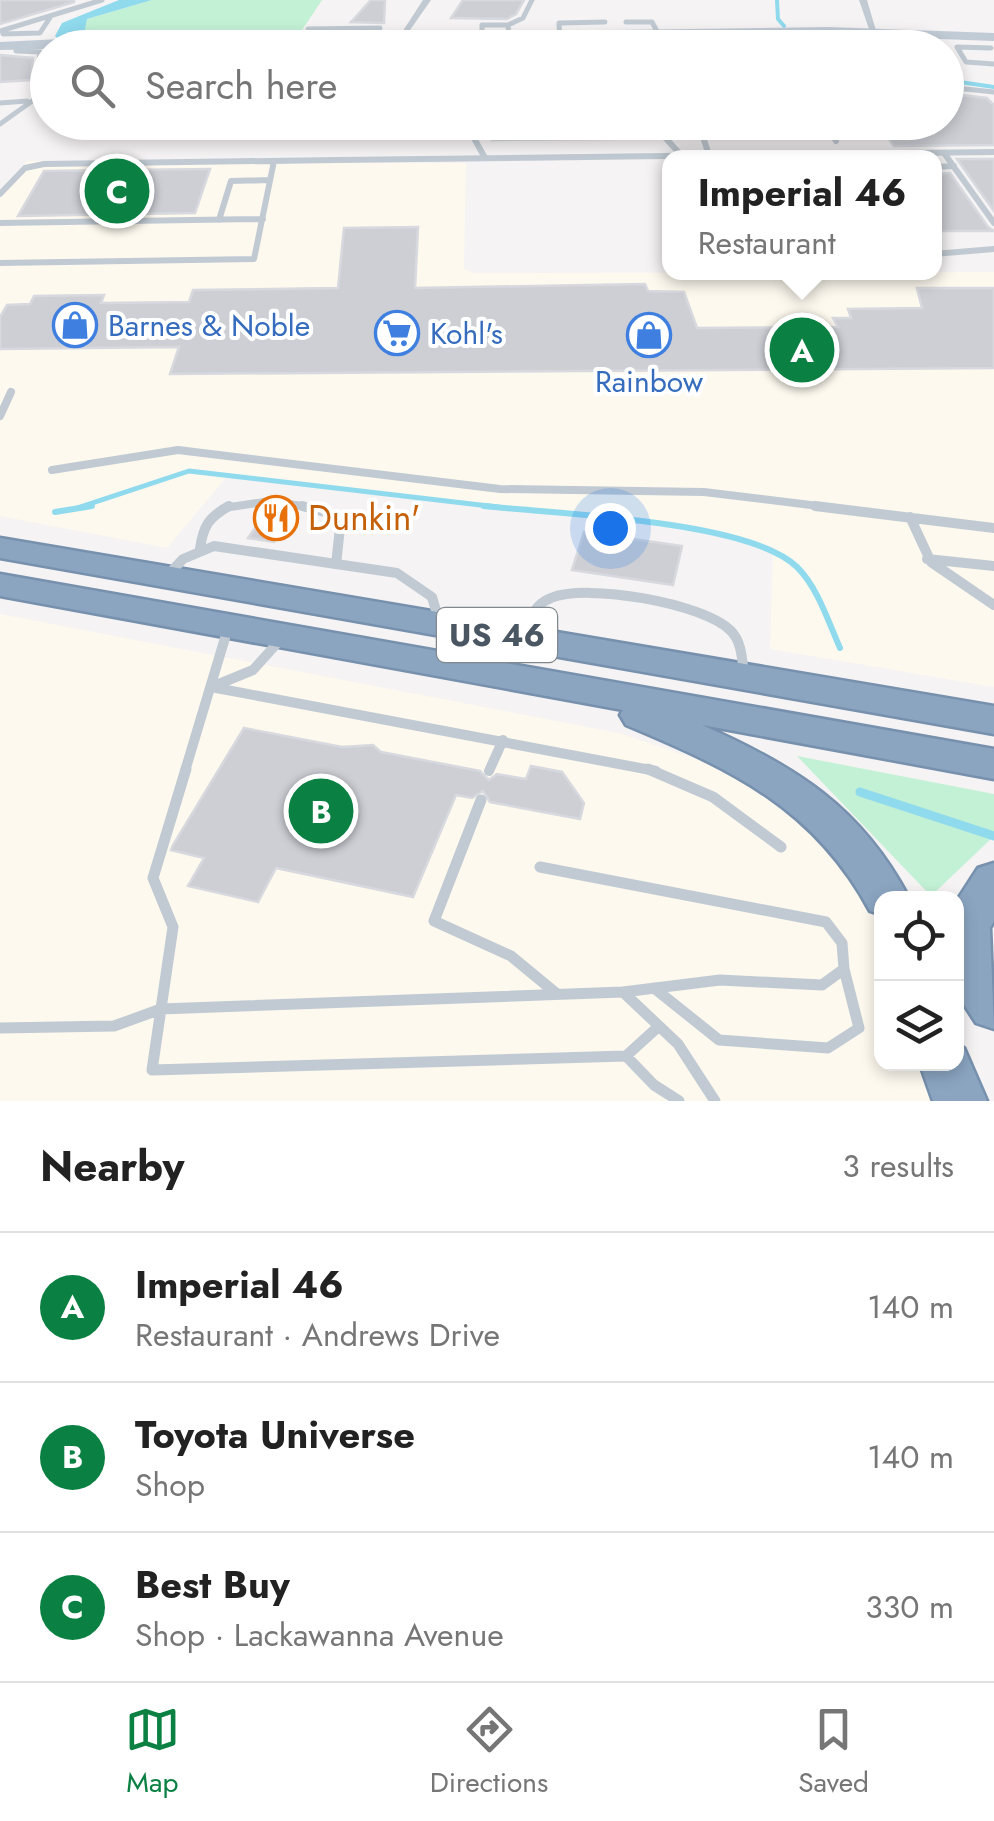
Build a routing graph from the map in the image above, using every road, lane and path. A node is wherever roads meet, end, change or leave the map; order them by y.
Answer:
1 (102, 0) edge
2 (428, 0) edge
3 (532, 0) edge
4 (863, 0) edge
5 (52, 16) junction
6 (604, 22) dead end
7 (380, 28) dead end
8 (308, 29) dead end
9 (42, 30) edge
10 (315, 30) edge
11 (367, 30) edge
12 (406, 30) edge
13 (516, 30) edge
14 (560, 30) edge
15 (873, 30) edge
16 (0, 32) edge
17 (30, 32) edge
18 (964, 42) edge
19 (992, 44) edge
20 (0, 46) edge
21 (30, 46) edge
22 (964, 46) edge
23 (16, 48) junction
24 (30, 50) edge
25 (964, 59) edge
26 (994, 64) edge
27 (964, 89) edge
28 (994, 92) edge
29 (30, 101) joint
30 (0, 102) edge
31 (0, 124) edge
32 (474, 140) edge
33 (994, 152) edge
34 (944, 153) joint
35 (662, 155) edge
36 (484, 158) junction
37 (337, 160) joint
38 (274, 161) junction
39 (954, 166) junction
40 (942, 167) edge
41 (270, 180) junction
42 (0, 194) edge
43 (263, 219) junction
44 (219, 220) junction
45 (994, 223) edge
46 (0, 224) edge
47 (994, 249) edge
48 (942, 253) edge
49 (0, 263) edge
50 (12, 392) dead end
51 (0, 416) edge
52 (52, 470) dead end
53 (910, 517) junction
54 (994, 528) edge
55 (0, 548) edge
56 (200, 550) junction
57 (927, 559) junction
58 (336, 564) junction
59 (994, 566) edge
60 (166, 577) junction
61 (0, 585) edge
62 (994, 604) edge
63 (440, 625) junction
64 (228, 626) junction
65 (284, 636) junction
66 (522, 639) junction
67 (745, 678) junction
68 (570, 686) junction
69 (212, 687) junction
70 (994, 720) edge
71 (502, 740) junction
72 (994, 764) edge
73 (489, 772) dead end
74 (481, 800) dead end
75 (781, 846) dead end
76 (540, 868) dead end
77 (994, 881) edge
78 (881, 891) edge
79 (844, 969) junction
80 (654, 988) junction
81 (981, 988) edge
82 (623, 992) junction
83 (557, 994) junction
84 (160, 1009) junction
85 (659, 1026) junction
86 (0, 1028) edge
87 (994, 1038) edge
88 (626, 1056) junction
89 (949, 1071) edge
90 (679, 1101) edge
91 (715, 1101) edge
92 (960, 1101) edge

1 - 5 lane
2 - 12 street
3 - 13 lane
4 - 15 street
5 - 9 lane
5 - 16 lane
6 - 14 lane
7 - 11 lane
8 - 10 lane
16 - 17 lane
18 - 19 street
19 - 22 lane
20 - 23 street
21 - 23 street
23 - 24 lane
25 - 26 lane
27 - 28 lane
29 - 30 lane
29 - 31 lane
32 - 36 lane
33 - 34 street
34 - 39 lane
35 - 36 street
36 - 37 street
37 - 38 lane
38 - 41 lane
38 - 42 lane
39 - 40 lane
39 - 45 lane
41 - 43 lane
41 - 44 lane
43 - 44 lane
43 - 49 lane
44 - 46 lane
47 - 48 lane
50 - 51 lane
52 - 53 lane
53 - 54 lane
53 - 57 lane
55 - 60 highway, US 46
56 - 58 lane
56 - 58 lane
56 - 60 lane
57 - 59 lane
57 - 62 lane
58 - 63 lane
60 - 63 highway, US 46
61 - 64 highway, US 46
63 - 66 highway, US 46
64 - 65 highway, US 46
64 - 69 lane
65 - 68 highway, US 46
65 - 69 lane
66 - 67 highway, US 46
66 - 67 lane
67 - 70 highway, US 46
68 - 72 highway, US 46
68 - 78 highway
69 - 71 lane
69 - 84 lane
71 - 73 lane
71 - 75 lane
74 - 83 lane
76 - 79 lane
77 - 81 highway
79 - 80 lane
79 - 80 lane
80 - 82 lane
81 - 87 highway
82 - 83 lane
82 - 85 lane
83 - 84 lane
84 - 86 lane
84 - 88 lane
85 - 88 lane
85 - 91 lane
88 - 90 lane
89 - 92 highway

